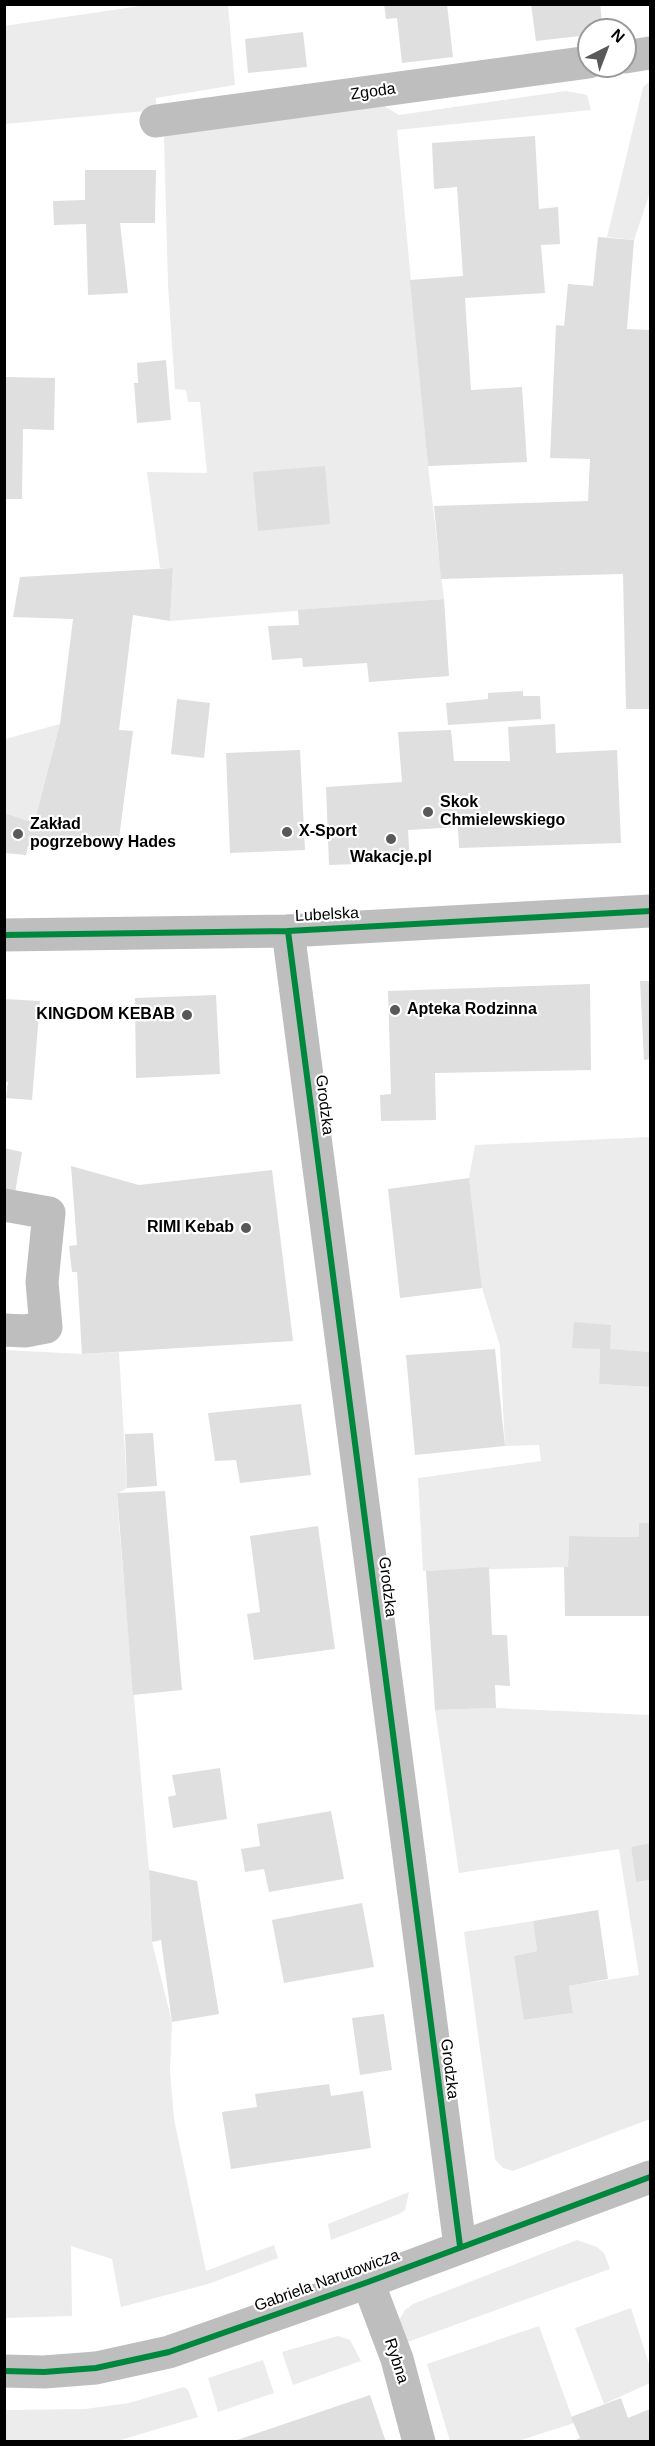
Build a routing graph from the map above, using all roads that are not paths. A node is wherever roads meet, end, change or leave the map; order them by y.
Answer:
1 (577, 64) edge
2 (156, 121) dead end
3 (651, 911) edge
4 (288, 931) junction
5 (4, 935) edge
6 (4, 1205) edge
7 (4, 1330) edge
8 (651, 2177) edge
9 (460, 2246) junction
10 (368, 2282) junction
11 (4, 2371) edge
12 (419, 2442) edge

1 - 2 street, Zgoda
3 - 4 street, Lubelska
4 - 5 street, Lubelska
4 - 9 street, Grodzka
6 - 7 street
8 - 9 street, Gabriela Narutowicza
9 - 10 street, Gabriela Narutowicza
10 - 11 street, Gabriela Narutowicza
10 - 12 street, Rybna

